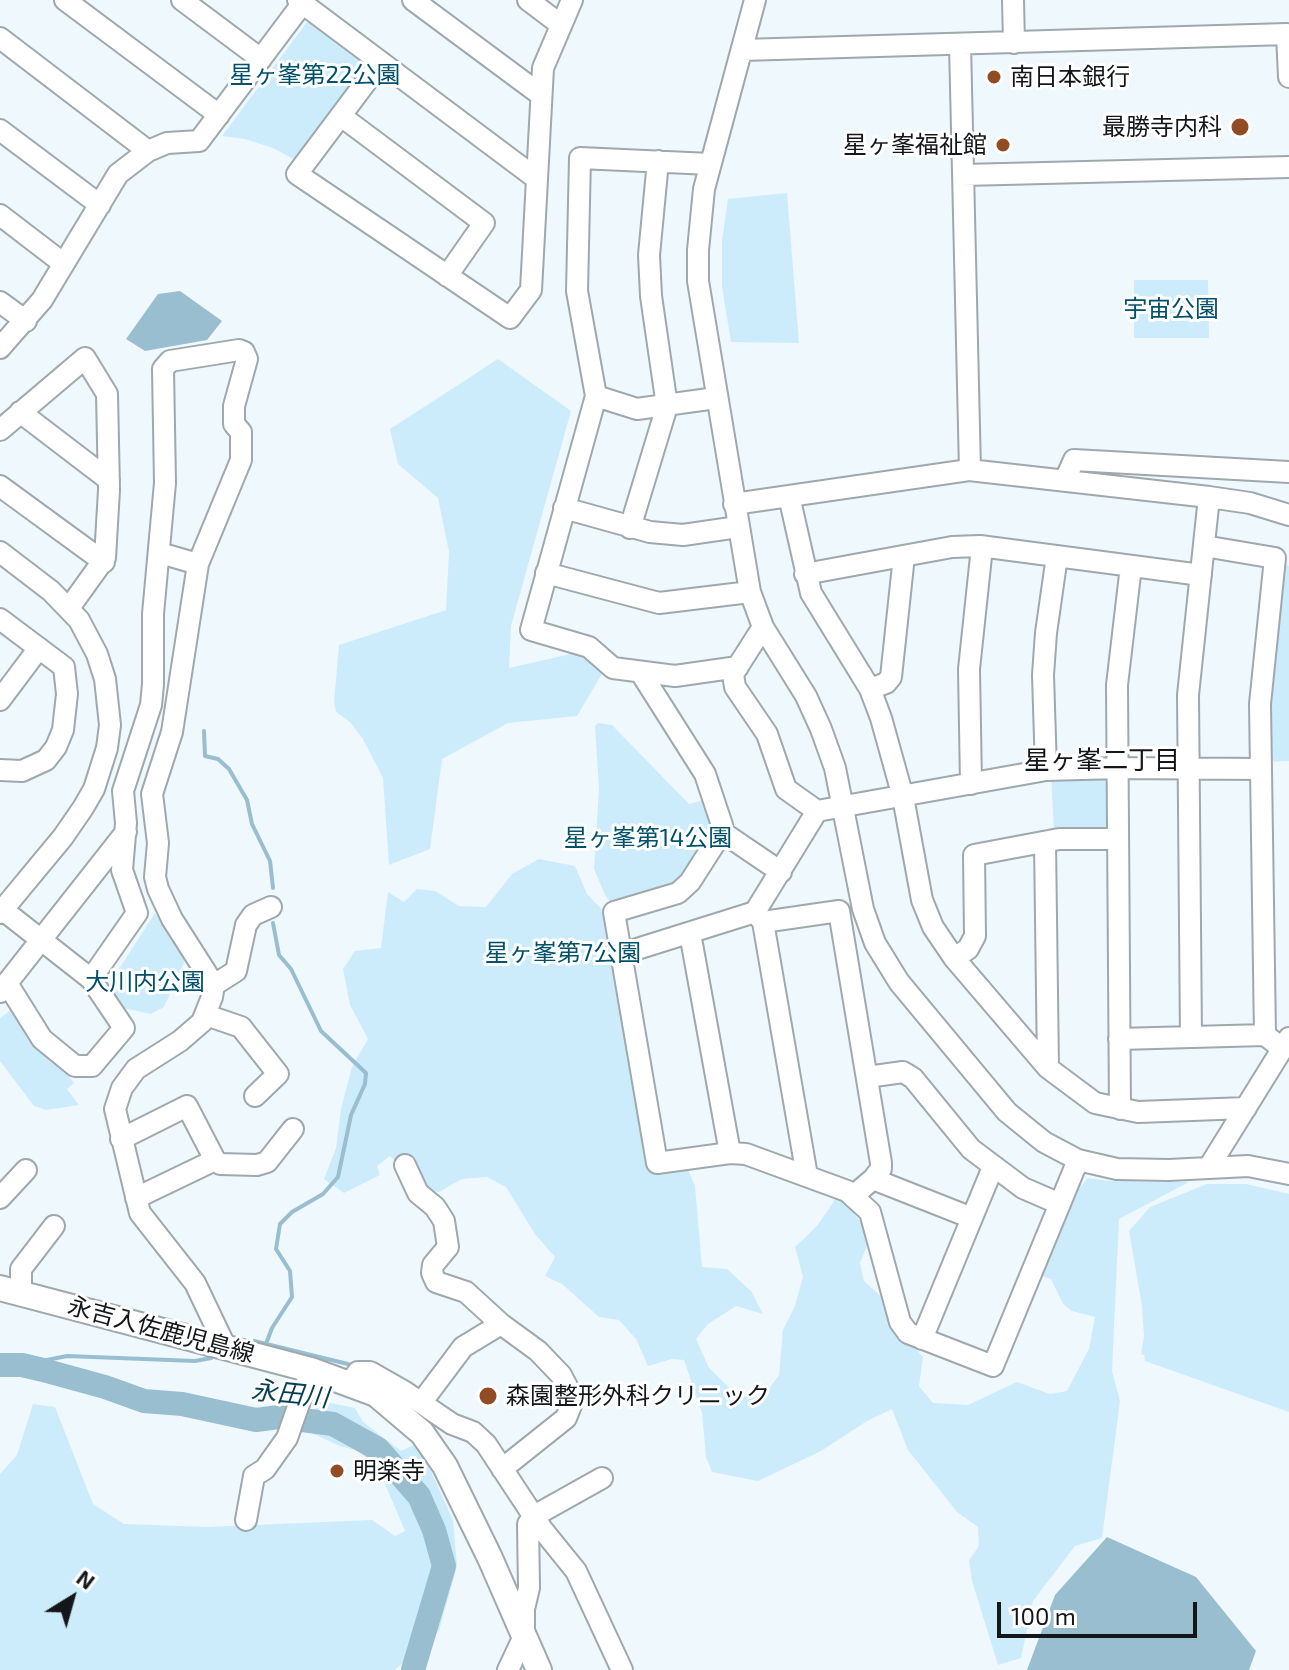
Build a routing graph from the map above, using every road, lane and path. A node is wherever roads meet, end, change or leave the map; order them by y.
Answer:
1 (65, 0) edge
2 (182, 0) edge
3 (413, 0) edge
4 (528, 0) edge
5 (572, 0) edge
6 (755, 0) edge
7 (1013, 0) edge
8 (302, 1) edge
9 (561, 25) junction
10 (0, 38) edge
11 (1014, 43) junction
12 (960, 44) junction
13 (742, 50) junction
14 (261, 59) junction
15 (381, 62) junction
16 (1289, 77) edge
17 (541, 95) junction
18 (219, 115) junction
19 (341, 116) junction
20 (0, 130) edge
21 (148, 151) junction
22 (658, 161) junction
23 (710, 164) junction
24 (1289, 167) edge
25 (963, 175) junction
26 (537, 179) junction
27 (100, 205) junction
28 (0, 215) edge
29 (64, 264) junction
30 (447, 276) junction
31 (0, 302) edge
32 (26, 321) junction
33 (0, 348) edge
34 (596, 396) junction
35 (716, 398) junction
36 (667, 406) junction
37 (20, 412) junction
38 (0, 430) edge
39 (970, 470) junction
40 (1289, 472) edge
41 (109, 480) junction
42 (1065, 480) junction
43 (0, 486) edge
44 (789, 496) junction
45 (1209, 497) junction
46 (734, 504) junction
47 (564, 508) junction
48 (1289, 515) edge
49 (738, 527) junction
50 (630, 528) junction
51 (1204, 546) junction
52 (982, 547) junction
53 (0, 552) edge
54 (160, 553) junction
55 (904, 556) junction
56 (1057, 556) junction
57 (104, 562) junction
58 (198, 564) junction
59 (1131, 566) junction
60 (546, 573) junction
61 (805, 574) junction
62 (1201, 575) junction
63 (750, 592) junction
64 (69, 608) junction
65 (0, 619) edge
66 (763, 627) junction
67 (39, 648) junction
68 (738, 667) junction
69 (641, 673) junction
70 (870, 689) junction
71 (0, 700) edge
72 (1118, 768) junction
73 (1189, 769) junction
74 (1261, 769) junction
75 (0, 770) edge
76 (1046, 770) junction
77 (971, 784) junction
78 (903, 797) junction
79 (844, 808) junction
80 (817, 811) junction
81 (126, 832) junction
82 (722, 832) junction
83 (1116, 839) junction
84 (1045, 842) junction
85 (781, 872) junction
86 (271, 907) dead end
87 (1, 912) edge
88 (759, 917) junction
89 (690, 933) junction
90 (41, 940) junction
91 (621, 954) junction
92 (954, 958) junction
93 (91, 979) junction
94 (214, 985) junction
95 (4, 987) edge
96 (206, 1015) junction
97 (1265, 1035) junction
98 (1191, 1037) junction
99 (1119, 1039) junction
100 (1286, 1044) edge
101 (1048, 1068) junction
102 (867, 1077) junction
103 (255, 1096) dead end
104 (1246, 1108) junction
105 (1120, 1109) junction
106 (293, 1129) dead end
107 (121, 1139) junction
108 (730, 1153) junction
109 (215, 1160) junction
110 (1078, 1160) junction
111 (405, 1165) dead end
112 (993, 1167) junction
113 (1209, 1167) junction
114 (26, 1170) dead end
115 (1289, 1174) edge
116 (807, 1176) junction
117 (873, 1179) junction
118 (853, 1196) junction
119 (0, 1198) edge
120 (136, 1198) junction
121 (1060, 1204) junction
122 (972, 1218) junction
123 (54, 1226) dead end
124 (10, 1290) edge
125 (501, 1324) junction
126 (922, 1339) junction
127 (226, 1348) junction
128 (311, 1370) junction
129 (350, 1383) junction
130 (421, 1403) junction
131 (502, 1469) junction
132 (602, 1478) dead end
133 (534, 1516) junction
134 (246, 1520) dead end
135 (524, 1636) junction
136 (508, 1670) edge
137 (539, 1670) edge
138 (622, 1670) edge

1 - 18 street
2 - 14 street
3 - 17 street
4 - 9 street
5 - 9 street
6 - 13 street
7 - 11 street
8 - 14 street
8 - 15 street
9 - 17 street
10 - 21 street
11 - 12 street
11 - 16 street
12 - 13 street
12 - 25 street
13 - 23 street
14 - 18 street
15 - 19 street
15 - 26 street
17 - 26 street
18 - 21 street
19 - 30 street
19 - 30 street
20 - 27 street
21 - 27 street
22 - 23 street
22 - 34 street
22 - 36 street
23 - 35 street
24 - 25 street
25 - 39 street
26 - 30 street
27 - 29 street
28 - 29 street
29 - 32 street
31 - 32 street
32 - 33 street
34 - 36 street
34 - 47 street
35 - 36 street
35 - 46 street
36 - 50 street
37 - 38 street
37 - 41 street
37 - 41 street
39 - 42 street
39 - 44 street
40 - 42 street
41 - 57 street
42 - 45 street
43 - 57 street
44 - 46 street
44 - 61 street
45 - 48 street
45 - 51 street
46 - 49 street
47 - 50 street
47 - 60 street
49 - 50 street
49 - 63 street
51 - 62 street
51 - 74 street
52 - 55 street
52 - 56 street
52 - 77 street
53 - 64 street
54 - 58 street
54 - 58 street
54 - 81 street
55 - 61 street
55 - 70 street
56 - 59 street
56 - 76 street
57 - 64 street
58 - 94 street
59 - 62 street
59 - 72 street
60 - 63 street
60 - 69 street
61 - 70 street
62 - 73 street
63 - 66 street
64 - 87 street
65 - 67 street
66 - 68 street
66 - 79 street
67 - 71 street
67 - 75 street
68 - 69 street
68 - 80 street
69 - 82 street
70 - 78 street
72 - 73 street
72 - 76 street
72 - 83 street
73 - 74 street
73 - 98 street
74 - 97 street
76 - 77 street
77 - 78 street
78 - 79 street
78 - 92 street
79 - 80 street
79 - 110 street
80 - 85 street
81 - 90 street
81 - 93 street
82 - 85 street
82 - 91 street
83 - 84 street
83 - 99 street
84 - 92 street
84 - 101 street
85 - 88 street
86 - 94 street
87 - 90 street
88 - 89 street
88 - 102 street
88 - 116 street
89 - 91 street
89 - 108 street
90 - 93 street
90 - 95 street
91 - 108 street
92 - 101 street
93 - 95 street
94 - 96 street
96 - 103 street
96 - 107 street
97 - 98 street
97 - 100 street
98 - 99 street
99 - 105 street
100 - 104 street
101 - 105 street
102 - 112 street
102 - 117 street
104 - 105 street
104 - 113 street
106 - 109 street
107 - 109 street
107 - 120 street
108 - 116 street
109 - 120 street
110 - 113 street
110 - 121 street
111 - 125 street
112 - 121 street
112 - 122 street
113 - 115 street
114 - 119 street
116 - 118 street
117 - 118 street
117 - 122 street
118 - 126 street
120 - 127 street
121 - 126 street
122 - 126 street
123 - 124 street
124 - 127 main road, 永吉入佐鹿児島線
125 - 130 street
125 - 131 street
127 - 128 main road, 永吉入佐鹿児島線
128 - 129 main road, 永吉入佐鹿児島線
128 - 134 street
129 - 130 street
129 - 135 main road, 永吉入佐鹿児島線
130 - 131 street
131 - 133 street
132 - 133 street
133 - 135 street
133 - 138 street
135 - 136 street
135 - 137 main road, 永吉入佐鹿児島線

